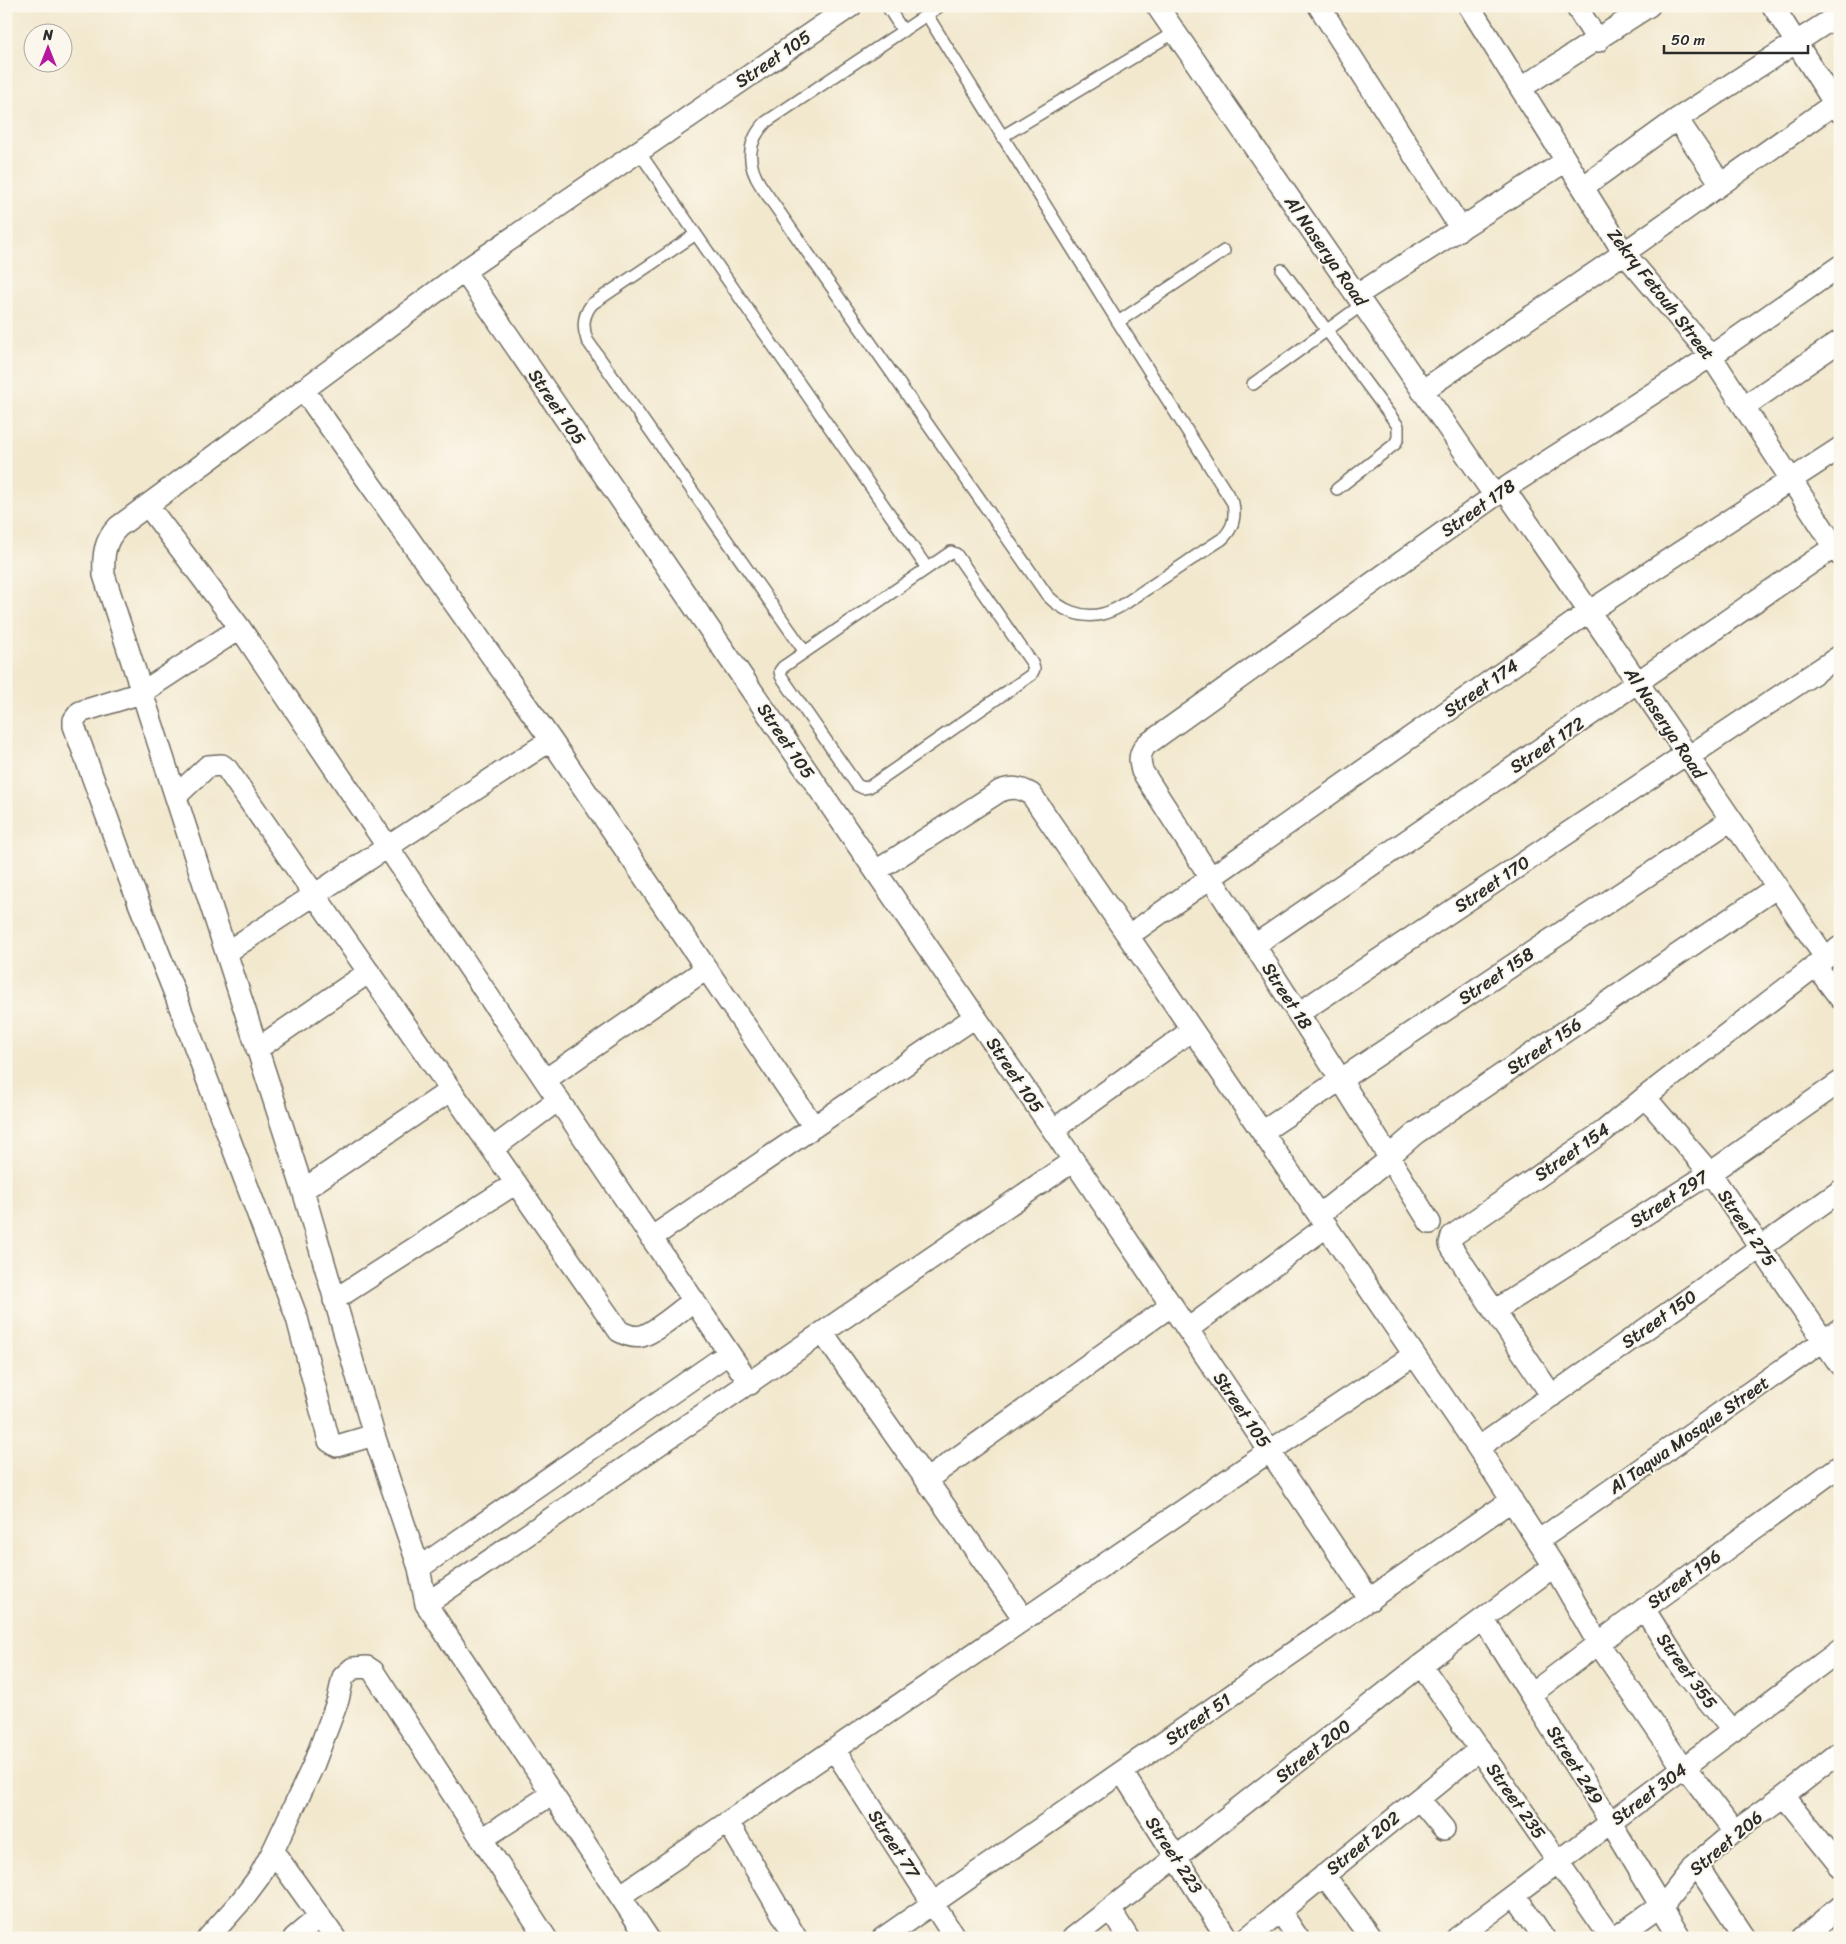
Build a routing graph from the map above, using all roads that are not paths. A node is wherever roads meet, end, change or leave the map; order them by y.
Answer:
1 (851, 6) edge
2 (887, 6) edge
3 (940, 6) edge
4 (1157, 6) edge
5 (1319, 6) edge
6 (1469, 6) edge
7 (1576, 6) edge
8 (1649, 6) edge
9 (1773, 6) edge
10 (1840, 14) edge
11 (927, 15) junction
12 (903, 31) junction
13 (1175, 32) junction
14 (1598, 41) junction
15 (1796, 43) junction
16 (1521, 88) junction
17 (1837, 108) edge
18 (1677, 120) junction
19 (1002, 136) junction
20 (638, 152) junction
21 (1566, 161) junction
22 (1721, 184) junction
23 (1583, 187) junction
24 (1461, 229) junction
25 (696, 234) junction
26 (1224, 251) dead end
27 (1624, 253) junction
28 (1840, 266) edge
29 (1282, 270) dead end
30 (464, 271) junction
31 (1360, 300) junction
32 (1118, 322) junction
33 (1327, 330) junction
34 (1840, 342) edge
35 (1711, 356) junction
36 (1254, 384) dead end
37 (304, 389) junction
38 (1422, 391) junction
39 (1745, 406) junction
40 (1840, 448) edge
41 (1791, 480) junction
42 (1337, 488) dead end
43 (1500, 492) junction
44 (148, 506) junction
45 (1838, 548) edge
46 (927, 568) junction
47 (1590, 612) junction
48 (240, 628) junction
49 (805, 652) junction
50 (1840, 656) edge
51 (1637, 683) junction
52 (141, 693) junction
53 (551, 740) junction
54 (1687, 756) junction
55 (1142, 770) joint
56 (176, 796) junction
57 (1730, 820) junction
58 (388, 848) junction
59 (876, 871) junction
60 (1211, 878) junction
61 (1777, 887) junction
62 (315, 895) junction
63 (1128, 936) junction
64 (1254, 945) junction
65 (226, 952) junction
66 (1826, 956) edge
67 (706, 969) junction
68 (369, 972) junction
69 (1840, 998) edge
70 (1299, 1014) junction
71 (976, 1017) junction
72 (1192, 1030) junction
73 (257, 1049) junction
74 (545, 1080) junction
75 (1341, 1080) junction
76 (1840, 1082) edge
77 (451, 1090) junction
78 (1645, 1097) junction
79 (558, 1100) junction
80 (814, 1128) junction
81 (1053, 1130) junction
82 (1262, 1132) junction
83 (492, 1149) junction
84 (1390, 1159) junction
85 (1073, 1161) junction
86 (1710, 1173) junction
87 (516, 1182) junction
88 (304, 1190) junction
89 (1840, 1191) edge
90 (1322, 1221) junction
91 (1430, 1222) dead end
92 (651, 1238) junction
93 (1760, 1248) junction
94 (334, 1300) junction
95 (694, 1300) junction
96 (1172, 1305) junction
97 (1494, 1311) junction
98 (1188, 1329) junction
99 (1840, 1329) edge
100 (823, 1333) junction
101 (1823, 1341) junction
102 (729, 1353) junction
103 (1414, 1355) junction
104 (1840, 1365) edge
105 (750, 1384) junction
106 (1552, 1396) junction
107 (374, 1435) junction
108 (1478, 1448) junction
109 (1270, 1451) junction
110 (1840, 1466) edge
111 (926, 1480) junction
112 (1512, 1500) junction
113 (1538, 1541) junction
114 (1554, 1566) junction
115 (419, 1568) junction
116 (1370, 1600) junction
117 (426, 1604) junction
118 (1644, 1609) junction
119 (1483, 1619) junction
120 (1024, 1620) junction
121 (1598, 1643) junction
122 (1840, 1650) edge
123 (1421, 1665) junction
124 (1531, 1694) junction
125 (1733, 1730) junction
126 (834, 1749) junction
127 (1480, 1749) junction
128 (1840, 1752) edge
129 (1684, 1768) junction
130 (1122, 1772) junction
131 (552, 1794) junction
132 (1784, 1796) junction
133 (1419, 1799) junction
134 (728, 1822) junction
135 (1611, 1823) junction
136 (1444, 1829) dead end
137 (1734, 1832) junction
138 (482, 1839) junction
139 (273, 1851) junction
140 (1176, 1858) junction
141 (1558, 1863) junction
142 (1696, 1864) junction
143 (1840, 1866) edge
144 (1324, 1875) junction
145 (1515, 1895) junction
146 (620, 1896) junction
147 (932, 1903) junction
148 (1660, 1906) junction
149 (1840, 1907) edge
150 (1110, 1910) junction
151 (1280, 1911) junction
152 (320, 1916) junction
153 (208, 1938) edge
154 (294, 1938) edge
155 (335, 1938) edge
156 (546, 1938) edge
157 (648, 1938) edge
158 (796, 1938) edge
159 (883, 1938) edge
160 (955, 1938) edge
161 (1073, 1938) edge
162 (1128, 1938) edge
163 (1227, 1938) edge
164 (1247, 1938) edge
165 (1298, 1938) edge
166 (1371, 1938) edge
167 (1457, 1938) edge
168 (1544, 1938) edge
169 (1611, 1938) edge
170 (1614, 1938) edge
171 (1680, 1938) edge
172 (1746, 1938) edge
173 (1803, 1938) edge

1 - 20 street, Street 105
2 - 12 lane
3 - 11 lane
4 - 13 street, Al Naserya Road
5 - 24 street
6 - 16 street, Zekry Fetouh Street
7 - 14 street
8 - 14 street
9 - 15 street
10 - 15 street
11 - 12 lane
11 - 19 lane
12 - 32 lane
13 - 19 lane
13 - 31 street, Al Naserya Road
14 - 16 street
15 - 17 street
15 - 18 street
16 - 21 street, Zekry Fetouh Street
17 - 22 street
18 - 22 street
18 - 23 street
19 - 32 lane
20 - 25 lane
20 - 30 street, Street 105
21 - 23 street, Zekry Fetouh Street
21 - 24 street
22 - 27 street
23 - 27 street, Zekry Fetouh Street
24 - 31 street
25 - 46 lane
25 - 49 lane
26 - 32 lane
27 - 35 street, Zekry Fetouh Street
27 - 38 street
28 - 35 street, Street 178
29 - 33 lane
30 - 37 street
30 - 59 street, Street 105
31 - 33 lane
31 - 38 street, Al Naserya Road
33 - 36 lane
33 - 42 lane
34 - 39 street
35 - 39 street, Zekry Fetouh Street
35 - 43 street, Street 178
37 - 44 street
37 - 53 street
38 - 43 street, Al Naserya Road
39 - 41 street, Zekry Fetouh Street
40 - 41 street, Street 174
41 - 45 street, Zekry Fetouh Street
41 - 47 street, Street 174
43 - 47 street, Al Naserya Road
43 - 55 street, Street 178
44 - 48 street
44 - 52 street
45 - 51 street, Street 172
46 - 49 lane
46 - 49 lane
47 - 51 street, Al Naserya Road
47 - 60 street, Street 174
48 - 52 street
48 - 58 street
50 - 54 street, Street 170
51 - 54 street, Al Naserya Road
51 - 64 street, Street 172
52 - 56 street
52 - 107 street
53 - 58 street
53 - 67 street
54 - 57 street, Al Naserya Road
54 - 70 street, Street 170
55 - 60 street, Street 18
56 - 62 street
56 - 65 street
57 - 61 street, Al Naserya Road
57 - 75 street, Street 158
58 - 62 street
58 - 74 street
59 - 63 street
59 - 71 street, Street 105
60 - 63 street, Street 174
60 - 64 street, Street 18
61 - 66 street, Al Naserya Road
61 - 84 street, Street 156
62 - 65 street
62 - 68 street
63 - 72 street
64 - 70 street, Street 18
65 - 73 street
66 - 69 street, Al Naserya Road
66 - 78 street, Street 154
67 - 74 street
67 - 80 street
68 - 73 street
68 - 77 street
70 - 75 street, Street 18
71 - 80 street
71 - 81 street, Street 105
72 - 81 street
72 - 82 street
73 - 88 street
74 - 79 street
75 - 82 street, Street 158
75 - 84 street, Street 18
76 - 86 street, Street 297
77 - 83 street
77 - 88 street
78 - 86 street, Street 275
78 - 97 street, Street 154
79 - 83 street
79 - 92 street
80 - 92 street
81 - 85 street, Street 105
82 - 90 street
83 - 87 street
84 - 90 street, Street 156
84 - 91 street, Street 18
85 - 96 street, Street 105
85 - 100 street
86 - 93 street, Street 275
86 - 97 street, Street 297
87 - 94 street
87 - 95 street
88 - 94 street
89 - 93 street, Street 150
90 - 98 street, Street 156
90 - 103 street
92 - 95 street
93 - 101 street, Street 275
93 - 106 street, Street 150
94 - 107 street
95 - 102 street
96 - 98 street, Street 105
96 - 111 street
97 - 106 street, Street 154
98 - 109 street, Street 105
99 - 101 street, Al Taqwa Mosque Street
100 - 105 street
100 - 111 street
101 - 104 street, Street 275
101 - 113 street, Al Taqwa Mosque Street
102 - 105 street
102 - 115 street
103 - 108 street
103 - 109 street
105 - 117 street
106 - 108 street, Street 150
107 - 115 street
108 - 112 street
109 - 116 street, Street 105
109 - 120 street
110 - 118 street, Street 196
111 - 120 street
112 - 113 street
112 - 116 street, Street 51
113 - 114 street
114 - 119 street, Street 200
114 - 121 street
115 - 117 street
116 - 130 street, Street 51
117 - 131 street
118 - 121 street, Street 196
118 - 125 street, Street 355
119 - 123 street, Street 200
119 - 124 street, Street 249
120 - 126 street
121 - 124 street, Street 196
121 - 129 street
122 - 125 street, Street 304
123 - 127 street, Street 235
123 - 140 street, Street 200
124 - 135 street, Street 249
125 - 129 street, Street 304
126 - 134 street
126 - 147 street, Street 77
127 - 133 street, Street 202
127 - 141 street, Street 235
128 - 132 street, Street 206
129 - 135 street, Street 304
129 - 137 street
130 - 140 street, Street 223
130 - 147 street, Street 51
131 - 138 street
131 - 146 street
132 - 137 street, Street 206
132 - 143 street
133 - 136 street
133 - 144 street, Street 202
134 - 146 street
134 - 158 street
135 - 141 street, Street 304
135 - 148 street, Street 249
137 - 142 street, Street 206
138 - 139 street
138 - 156 street
139 - 152 street
139 - 153 street
140 - 150 street, Street 200
140 - 163 street, Street 223
141 - 145 street, Street 304
141 - 169 street, Street 235
142 - 148 street, Street 206
142 - 172 street
144 - 151 street, Street 202
144 - 166 street
145 - 167 street, Street 304
145 - 168 street
146 - 157 street
147 - 159 street, Street 51
147 - 160 street, Street 77
148 - 170 street, Street 206
148 - 171 street, Street 249
149 - 173 street
150 - 161 street, Street 200
150 - 162 street
151 - 164 street, Street 202
151 - 165 street
152 - 154 street
152 - 155 street

